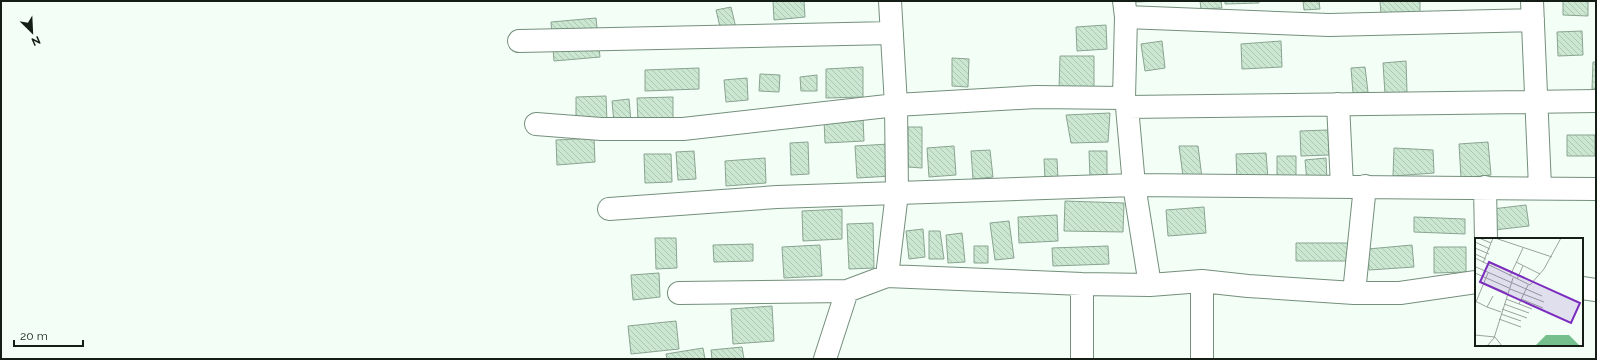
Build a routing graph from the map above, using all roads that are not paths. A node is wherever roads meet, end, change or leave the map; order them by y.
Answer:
1 (890, 1) edge
2 (1125, 9) edge
3 (1533, 10) edge
4 (892, 33) junction
5 (519, 42) dead end
6 (1537, 101) junction
7 (1596, 101) edge
8 (1126, 103) junction
9 (1338, 104) junction
10 (896, 105) junction
11 (536, 124) dead end
12 (1134, 185) junction
13 (1342, 186) junction
14 (1365, 186) junction
15 (1485, 187) junction
16 (1540, 187) junction
17 (1596, 188) edge
18 (897, 193) junction
19 (609, 209) dead end
20 (1486, 238) edge
21 (887, 276) junction
22 (1202, 282) junction
23 (1475, 282) edge
24 (1082, 284) junction
25 (1150, 285) junction
26 (1583, 288) edge
27 (1596, 290) edge
28 (847, 291) junction
29 (679, 293) dead end
30 (1354, 293) junction
31 (825, 359) edge
32 (1082, 359) edge
33 (1202, 359) edge

1 - 4 street
2 - 3 street
2 - 8 street
3 - 6 street
4 - 5 street
4 - 10 street
6 - 7 street
6 - 9 street
6 - 16 street
8 - 9 street
8 - 10 street
8 - 12 street
9 - 13 street
10 - 11 street
10 - 18 street
12 - 13 street
12 - 18 street
12 - 25 street
13 - 14 street
14 - 15 street
14 - 30 street
15 - 16 street
15 - 20 street
16 - 17 street
18 - 19 street
18 - 21 street
21 - 24 street
21 - 28 street
22 - 25 street
22 - 30 street
22 - 33 street
23 - 30 street
24 - 25 street
24 - 32 street
26 - 27 street
28 - 29 street
28 - 31 street

